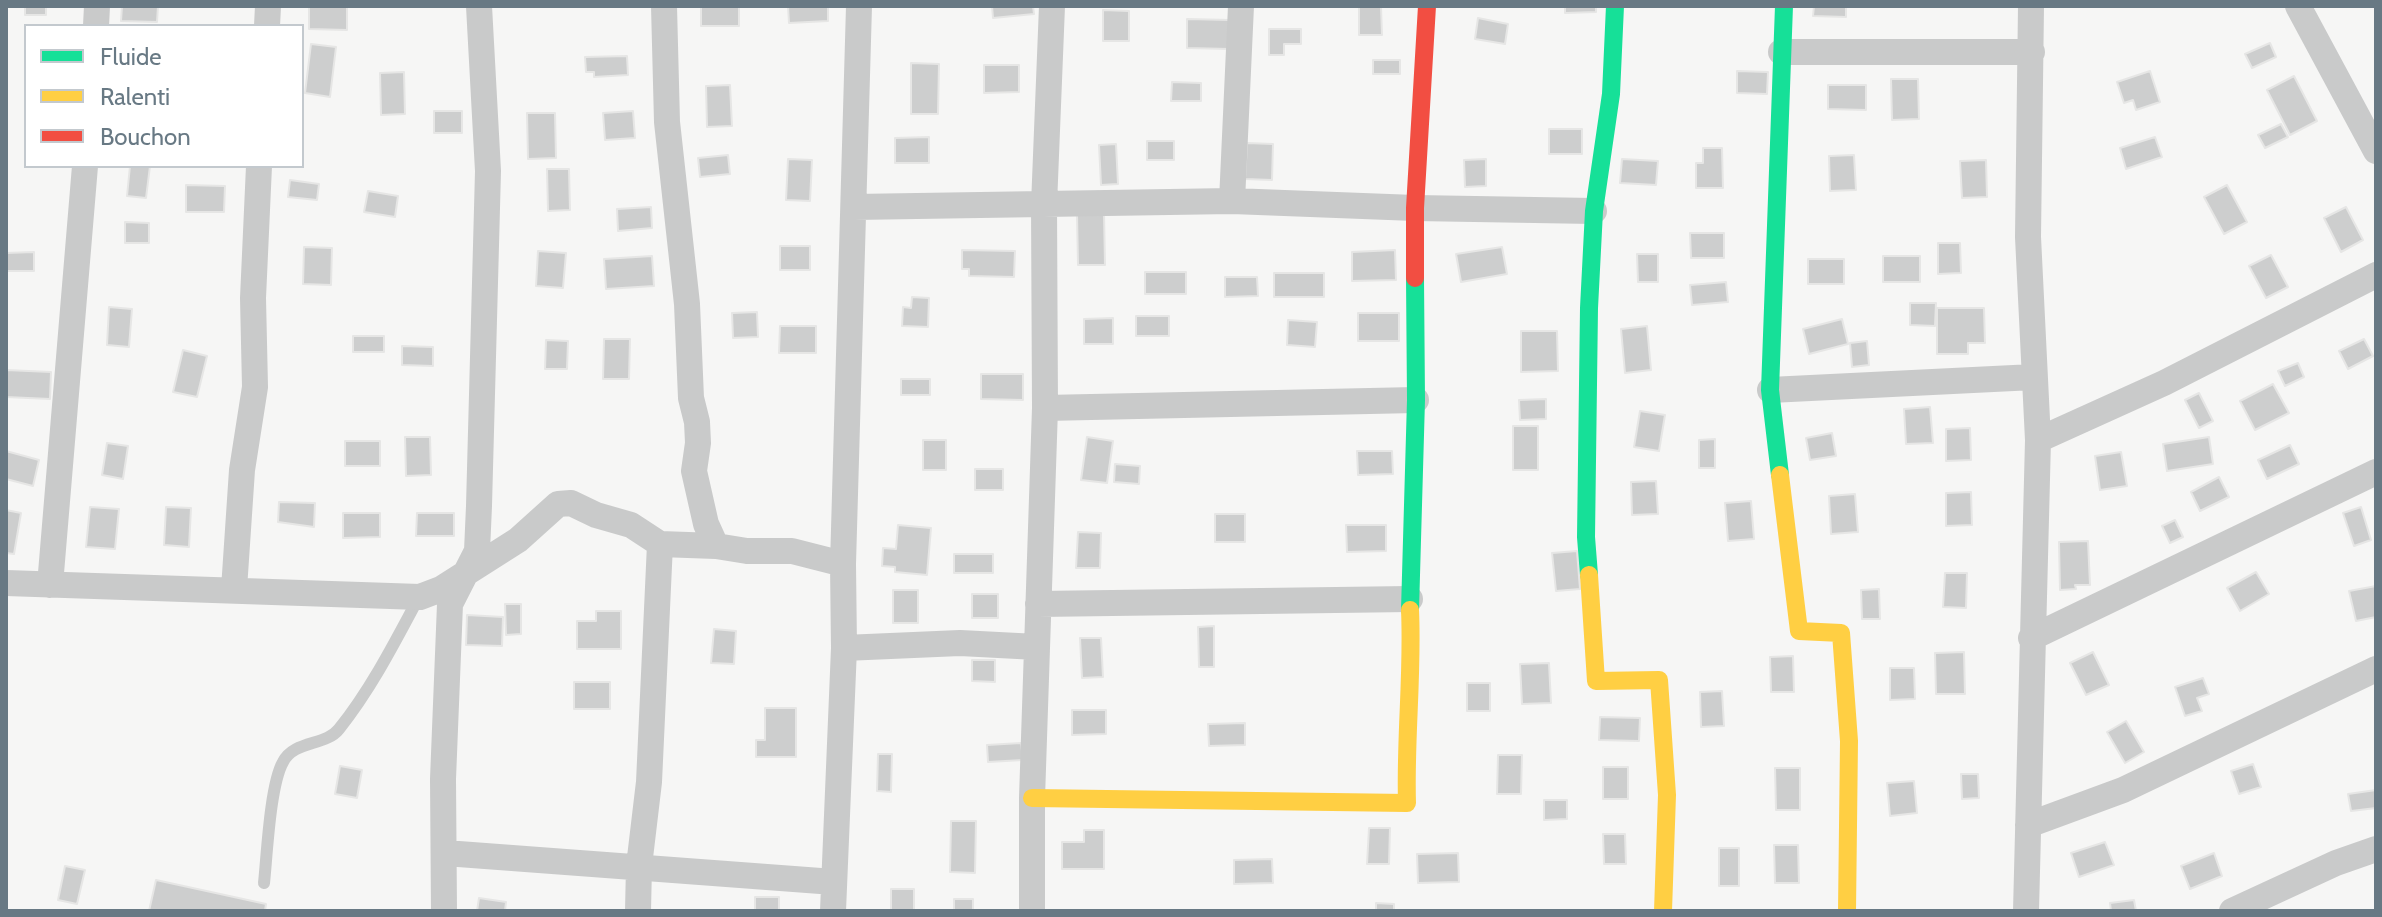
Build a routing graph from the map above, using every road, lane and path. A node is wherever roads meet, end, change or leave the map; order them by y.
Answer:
1 (479, 6) edge
2 (664, 6) edge
3 (859, 6) edge
4 (1052, 6) edge
5 (1241, 6) edge
6 (1427, 6) edge
7 (1615, 6) edge
8 (1784, 6) edge
9 (2031, 6) edge
10 (2298, 6) edge
11 (1781, 52) junction
12 (2032, 52) junction
13 (2376, 151) edge
14 (85, 168) edge
15 (259, 168) edge
16 (1232, 201) junction
17 (1044, 205) junction
18 (854, 207) junction
19 (1415, 208) junction
20 (1594, 211) junction
21 (2376, 275) edge
22 (2034, 377) junction
23 (1770, 390) junction
24 (1416, 400) junction
25 (1045, 408) junction
26 (2038, 440) junction
27 (2376, 472) edge
28 (660, 544) junction
29 (716, 546) junction
30 (843, 564) junction
31 (466, 573) junction
32 (6, 583) edge
33 (50, 585) junction
34 (234, 589) junction
35 (420, 597) junction
36 (1410, 599) junction
37 (1038, 604) junction
38 (2031, 638) junction
39 (1037, 647) junction
40 (844, 648) junction
41 (2376, 669) edge
42 (1032, 798) junction
43 (2028, 825) junction
44 (2376, 849) edge
45 (445, 853) junction
46 (639, 866) junction
47 (834, 882) junction
48 (264, 883) dead end
49 (444, 911) edge
50 (638, 911) edge
51 (833, 911) edge
52 (1032, 911) edge
53 (1663, 911) edge
54 (1847, 911) edge
55 (2026, 911) edge
56 (2232, 911) edge

1 - 31 street
2 - 29 street
3 - 18 street
4 - 17 street
5 - 16 street
6 - 19 street
7 - 20 street
8 - 11 street
9 - 12 street
10 - 13 street
11 - 12 street
11 - 23 street
12 - 22 street
14 - 33 street
15 - 34 street
16 - 17 street
16 - 19 street
17 - 18 street
17 - 25 street
18 - 30 street
19 - 20 street
19 - 24 street
20 - 53 street
21 - 26 street
22 - 23 street
22 - 26 street
23 - 54 street
24 - 25 street
24 - 36 street
25 - 37 street
26 - 38 street
27 - 38 street
28 - 29 street
28 - 31 street
28 - 46 street
29 - 30 street
30 - 40 street
31 - 35 street
31 - 45 street
32 - 33 street
33 - 34 street
34 - 35 street
35 - 48 lane
36 - 37 street
36 - 42 street
37 - 39 street
38 - 43 street
39 - 40 street
39 - 42 street
40 - 47 street
41 - 43 street
42 - 52 street
43 - 55 street
44 - 56 street
45 - 46 street
45 - 49 street
46 - 47 street
46 - 50 street
47 - 51 street

